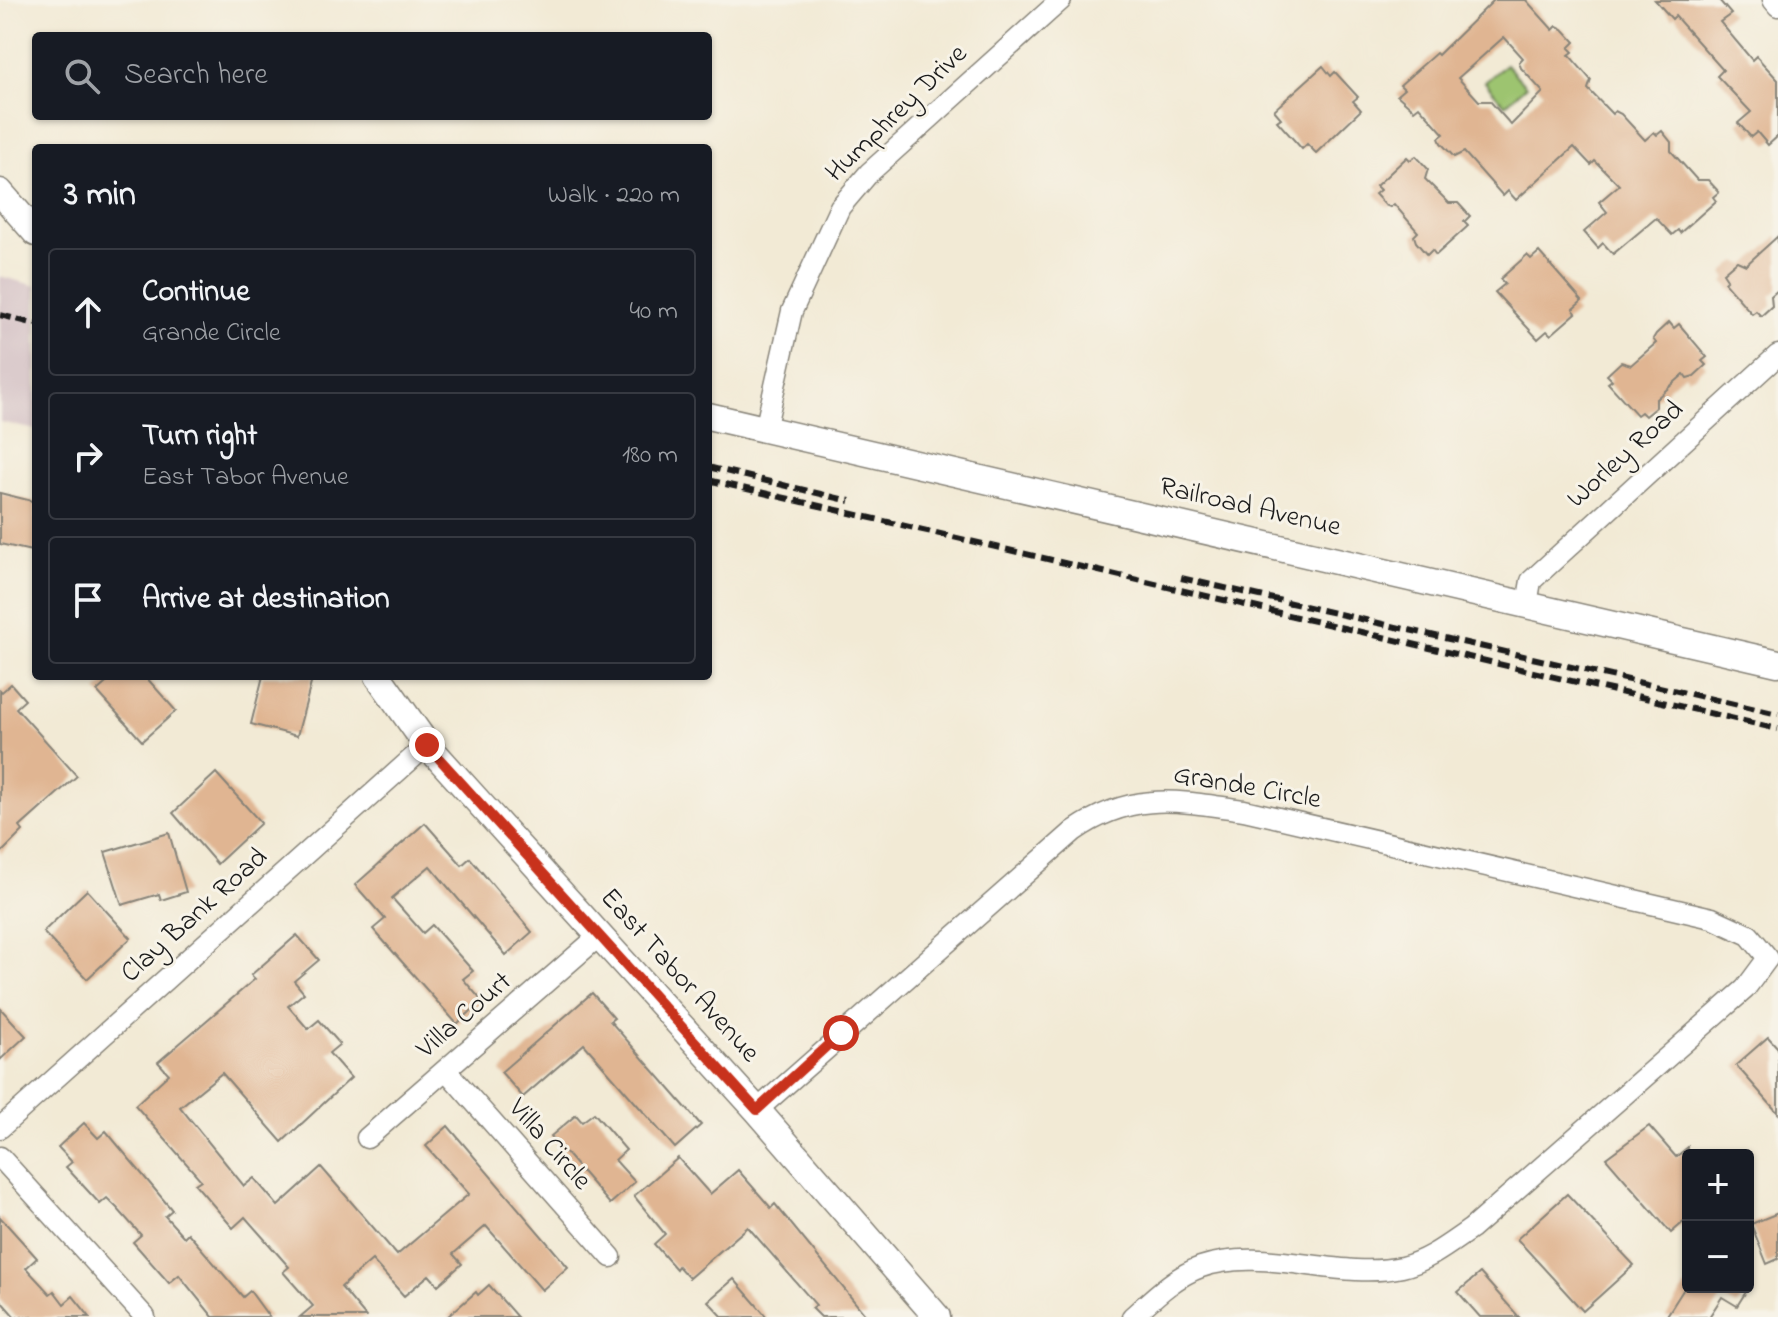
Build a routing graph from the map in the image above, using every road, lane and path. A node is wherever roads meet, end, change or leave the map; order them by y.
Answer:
1 (1061, 0) edge
2 (1773, 0) edge
3 (1778, 6) edge
4 (0, 192) edge
5 (32, 228) edge
6 (1778, 355) edge
7 (712, 417) edge
8 (765, 430) junction
9 (1527, 604) junction
10 (1778, 663) edge
11 (381, 680) edge
12 (427, 745) junction
13 (599, 936) junction
14 (1773, 958) edge
15 (446, 1070) junction
16 (757, 1110) junction
17 (0, 1128) edge
18 (367, 1138) dead end
19 (0, 1157) edge
20 (611, 1257) dead end
21 (145, 1317) edge
22 (937, 1317) edge
23 (1132, 1317) edge

1 - 8 street, Humphrey Drive
2 - 3 street
4 - 5 main road
6 - 9 street, Worley Road
7 - 8 main road, Railroad Avenue
8 - 9 main road, Railroad Avenue
9 - 10 main road, Railroad Avenue
11 - 12 main road, East Tabor Avenue
12 - 13 main road, East Tabor Avenue
12 - 17 street, Clay Bank Road
13 - 15 street, Villa Court
13 - 16 main road, East Tabor Avenue
14 - 16 street, Grande Circle
14 - 23 street, Grande Circle
15 - 18 street, Villa Court
15 - 20 street, Villa Circle
16 - 22 main road, East Tabor Avenue
19 - 21 street

